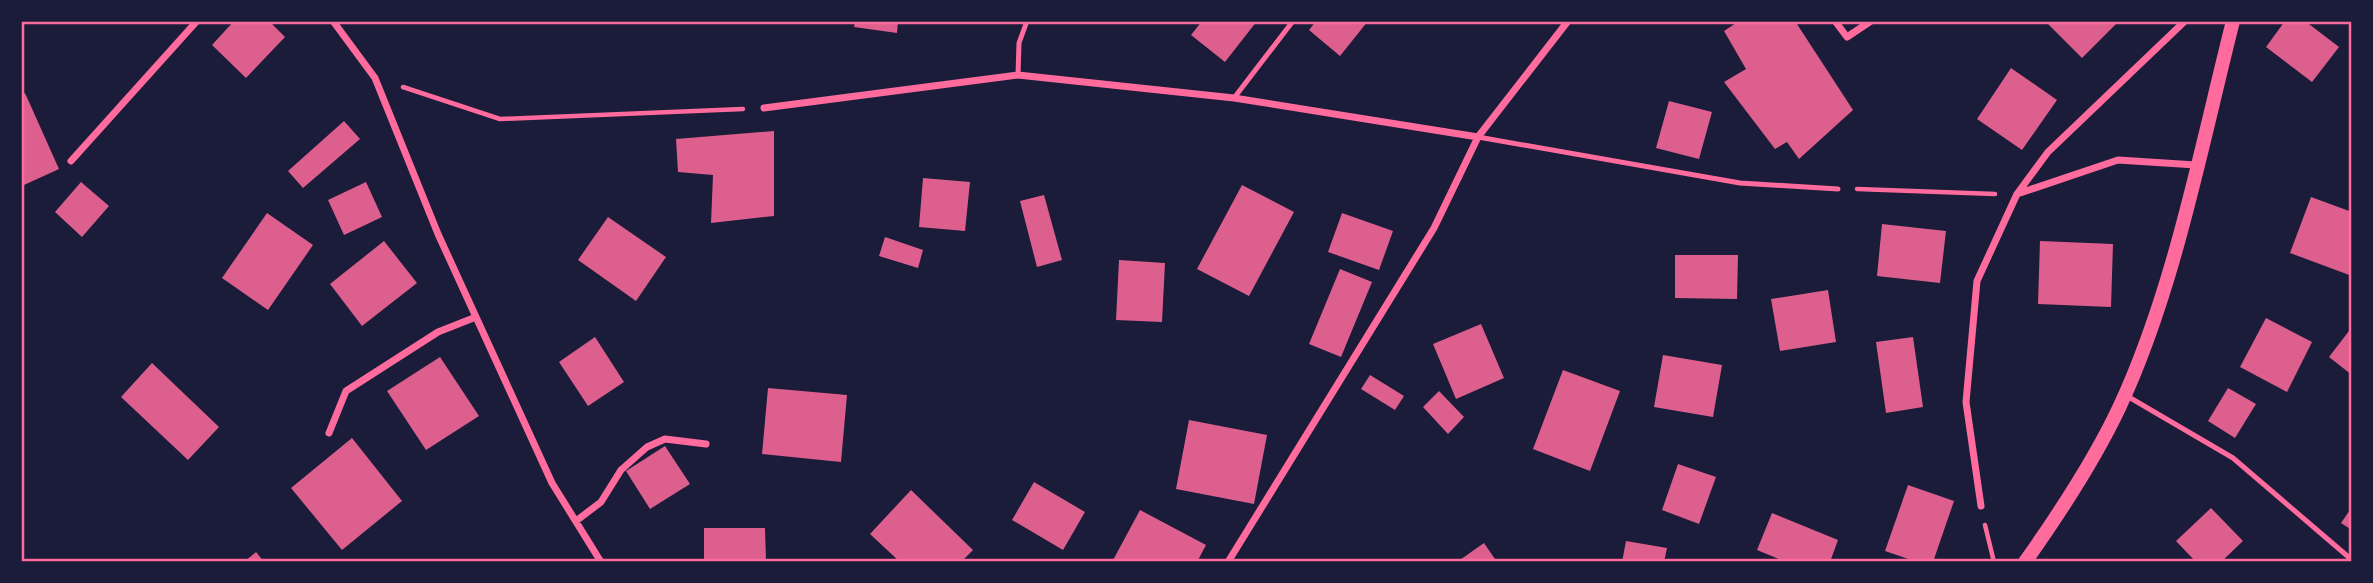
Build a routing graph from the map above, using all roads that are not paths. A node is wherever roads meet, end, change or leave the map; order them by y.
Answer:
1 (197, 21) edge
2 (333, 21) edge
3 (1027, 21) edge
4 (1293, 21) edge
5 (1568, 21) edge
6 (1835, 21) edge
7 (1871, 21) edge
8 (2185, 21) edge
9 (2234, 21) edge
10 (1018, 75) junction
11 (1234, 98) junction
12 (764, 108) road end
13 (1478, 137) junction
14 (71, 161) dead end
15 (2196, 164) junction
16 (1838, 189) road end
17 (2017, 194) junction
18 (476, 317) junction
19 (2124, 394) junction
20 (330, 433) dead end
21 (706, 444) dead end
22 (1981, 506) road end
23 (576, 521) junction
24 (2352, 560) edge
25 (601, 562) edge
26 (1228, 562) edge
27 (2025, 562) edge

1 - 14 street
2 - 18 street
3 - 10 lane
4 - 11 lane
5 - 13 street
6 - 7 street
8 - 17 street
9 - 15 main road
10 - 11 street
10 - 12 street
11 - 13 street
13 - 16 lane
13 - 26 street
15 - 17 street
15 - 19 main road
17 - 22 street
18 - 20 street
18 - 23 street
19 - 24 lane
19 - 27 main road
21 - 23 street
23 - 25 street

